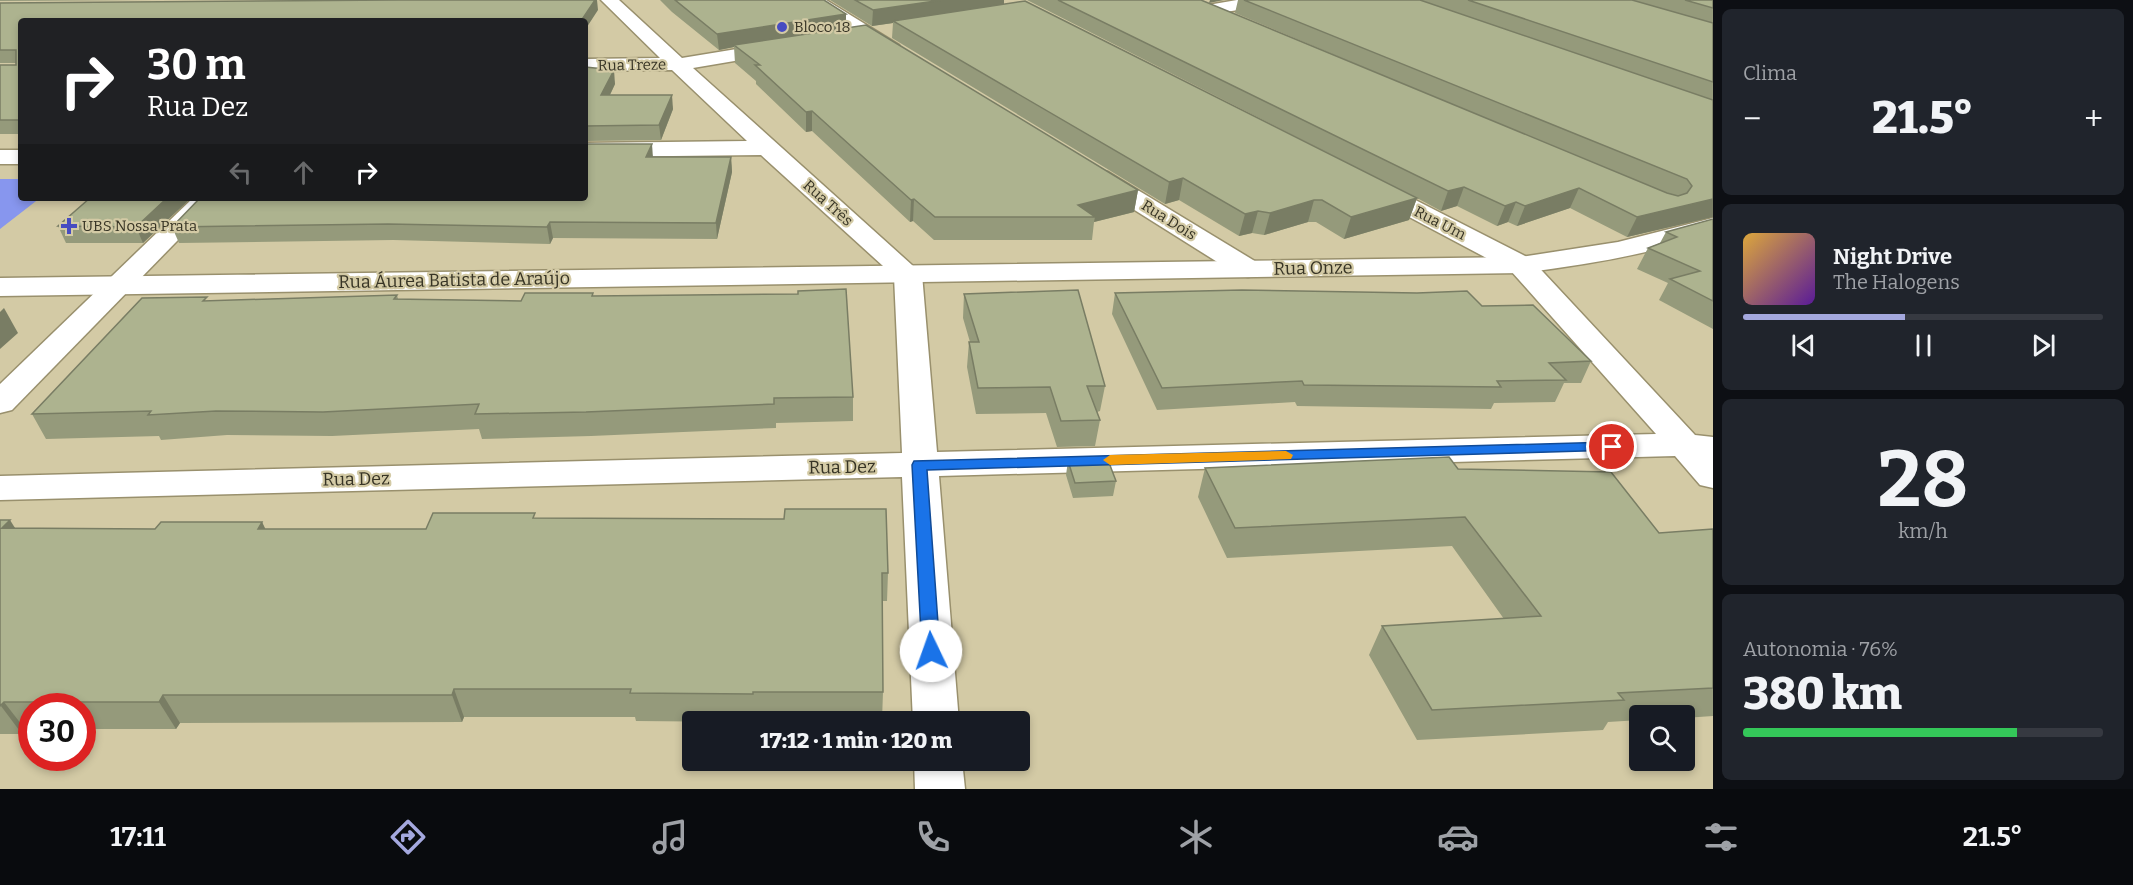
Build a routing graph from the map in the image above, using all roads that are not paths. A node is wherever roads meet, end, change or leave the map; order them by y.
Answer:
1 (814, 0) edge
2 (1268, 0) edge
3 (603, 2) edge
4 (1240, 24) edge
5 (890, 31) dead end
6 (867, 34) junction
7 (844, 38) edge
8 (796, 45) edge
9 (908, 59) edge
10 (678, 64) junction
11 (588, 65) edge
12 (767, 148) junction
13 (588, 150) edge
14 (0, 157) edge
15 (18, 157) edge
16 (1078, 164) edge
17 (1353, 178) edge
18 (204, 201) edge
19 (1713, 226) edge
20 (1521, 265) junction
21 (1248, 269) junction
22 (908, 274) junction
23 (120, 285) junction
24 (0, 287) edge
25 (0, 403) edge
26 (1698, 447) edge
27 (920, 465) junction
28 (1713, 476) edge
29 (0, 488) edge
30 (935, 711) edge
31 (939, 771) edge
32 (940, 789) edge

1 - 6 street
2 - 4 street
3 - 10 street, Rua Três
5 - 6 street
6 - 7 street
6 - 9 street
8 - 10 street, Rua Treze
10 - 11 street, Rua Treze
10 - 12 street, Rua Três
12 - 13 street
12 - 22 street, Rua Três
14 - 15 street
16 - 21 street, Rua Dois
17 - 20 street, Rua Um
18 - 23 street
19 - 20 street, Rua Onze
20 - 21 street, Rua Onze
20 - 26 street, Rua Um
21 - 22 street, Rua Onze
22 - 23 street, Rua Áurea Batista de Araújo
22 - 27 street
23 - 24 street, Rua Áurea Batista de Araújo
23 - 25 street
26 - 27 street, Rua Dez
26 - 28 street, Rua Um
27 - 29 street, Rua Dez
27 - 30 street
31 - 32 street

